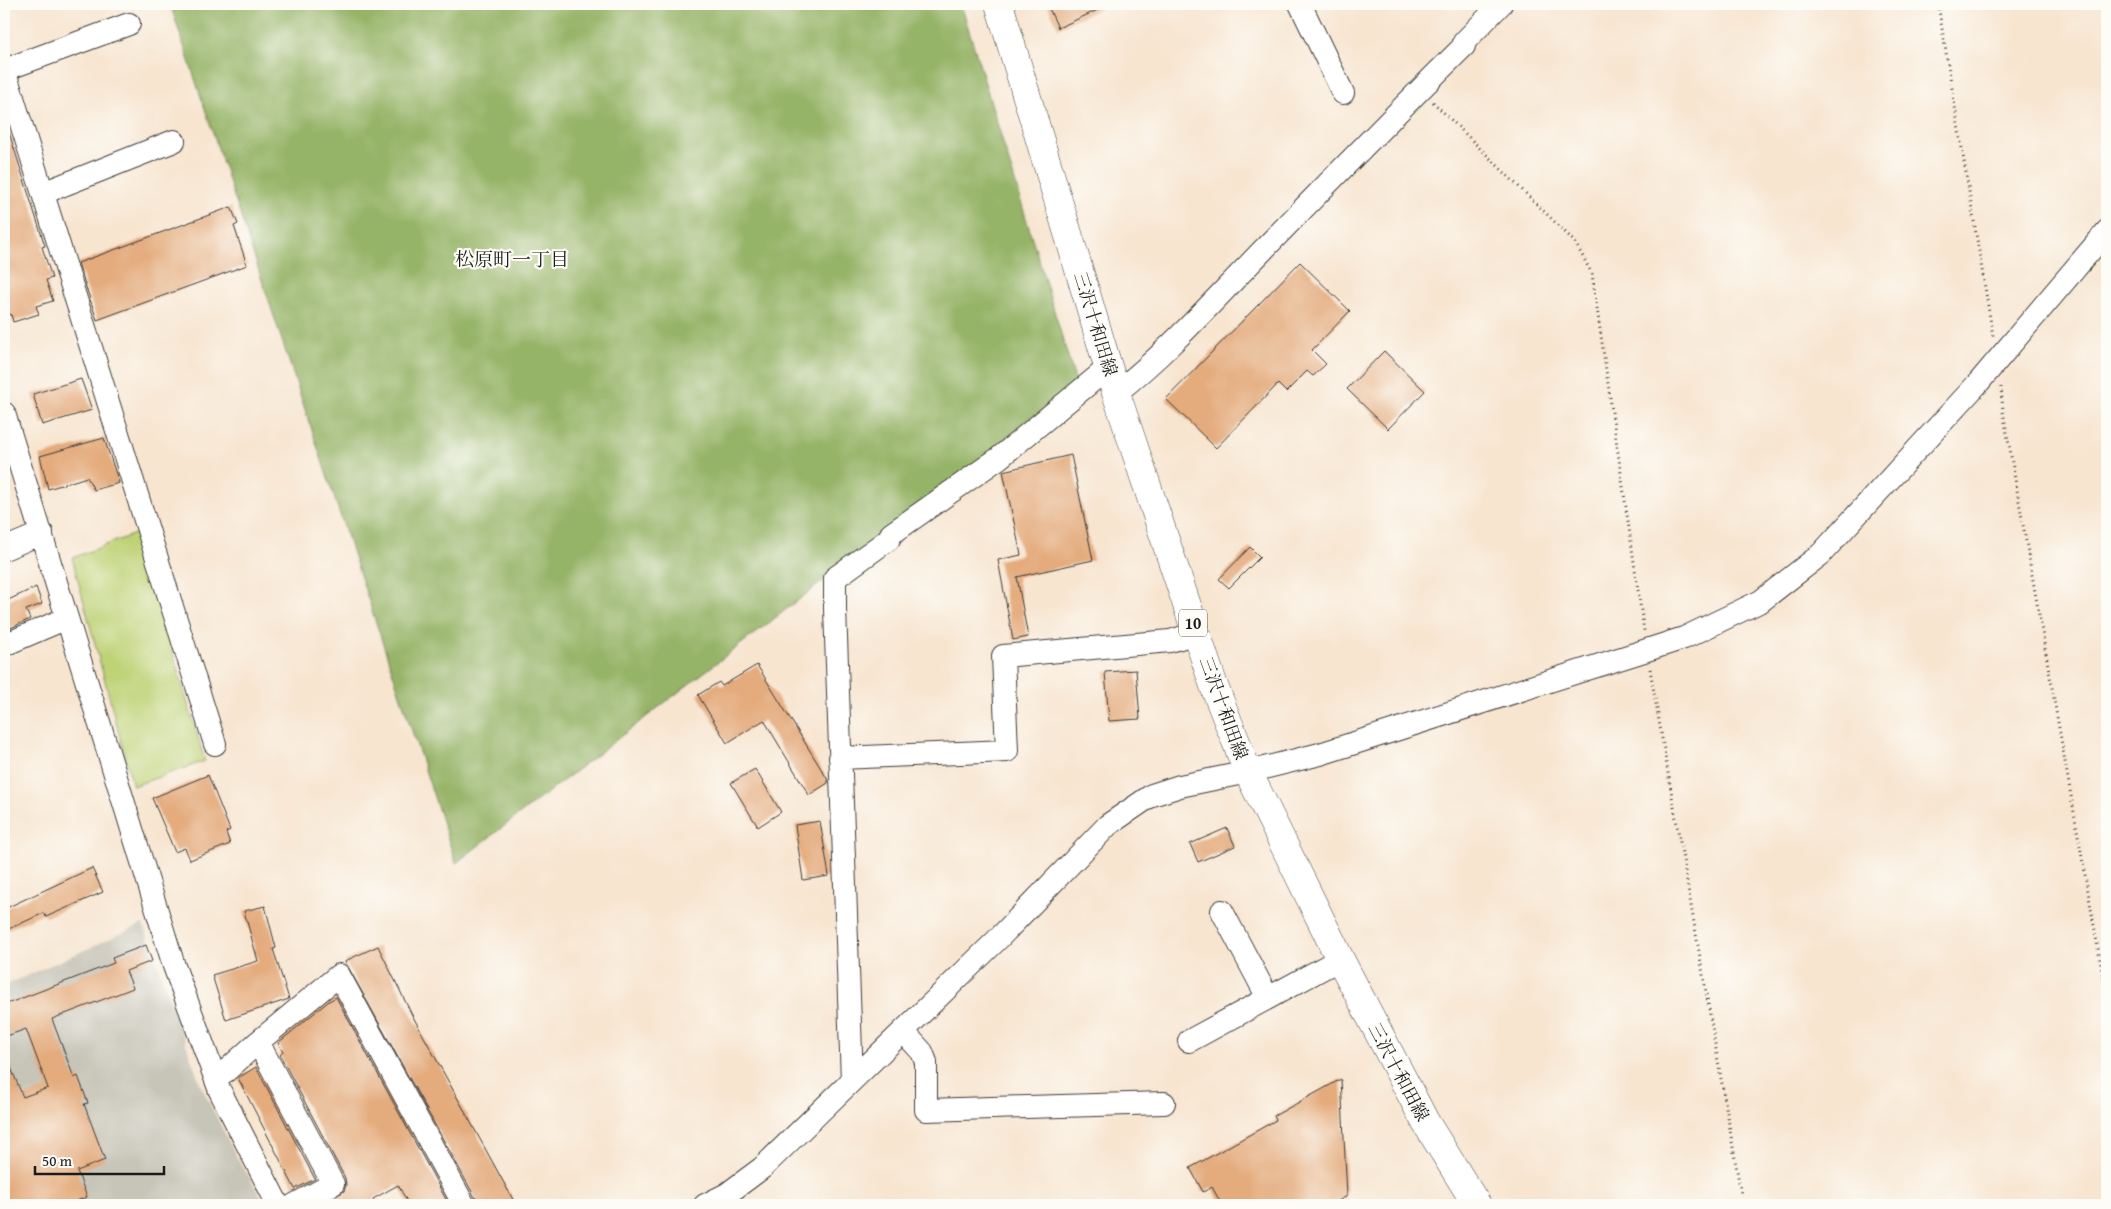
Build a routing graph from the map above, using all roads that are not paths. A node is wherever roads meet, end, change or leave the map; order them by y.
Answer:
1 (1000, 4) edge
2 (1300, 4) edge
3 (1501, 4) edge
4 (129, 24) dead end
5 (4, 70) edge
6 (1342, 94) dead end
7 (174, 142) dead end
8 (43, 193) junction
9 (2107, 232) edge
10 (1113, 380) junction
11 (6, 427) edge
12 (42, 533) junction
13 (4, 549) edge
14 (67, 618) junction
15 (1197, 633) junction
16 (4, 645) edge
17 (215, 744) dead end
18 (840, 758) junction
19 (1248, 772) junction
20 (1222, 911) dead end
21 (1340, 959) junction
22 (1268, 998) junction
23 (902, 1031) junction
24 (1189, 1041) dead end
25 (258, 1042) junction
26 (215, 1077) junction
27 (852, 1080) junction
28 (1164, 1104) dead end
29 (730, 1200) edge
30 (278, 1205) edge
31 (294, 1205) edge
32 (464, 1205) edge
33 (704, 1205) edge
34 (1477, 1205) edge

1 - 10 main road, 三沢十和田線 / 10
2 - 6 street
3 - 10 street
4 - 5 street
5 - 8 street
7 - 8 street
8 - 17 street
9 - 19 street
10 - 15 main road, 三沢十和田線 / 10
10 - 18 street
11 - 12 street
12 - 13 street
12 - 14 street
14 - 16 street
14 - 26 street
15 - 18 street
15 - 19 main road, 三沢十和田線 / 10
18 - 27 street
19 - 21 main road, 三沢十和田線 / 10
19 - 23 street
20 - 22 street
21 - 22 street
21 - 34 main road, 三沢十和田線 / 10
22 - 24 street
23 - 27 street
23 - 28 street
25 - 26 street
25 - 31 street
25 - 32 street
26 - 30 street
27 - 29 street
29 - 33 street

